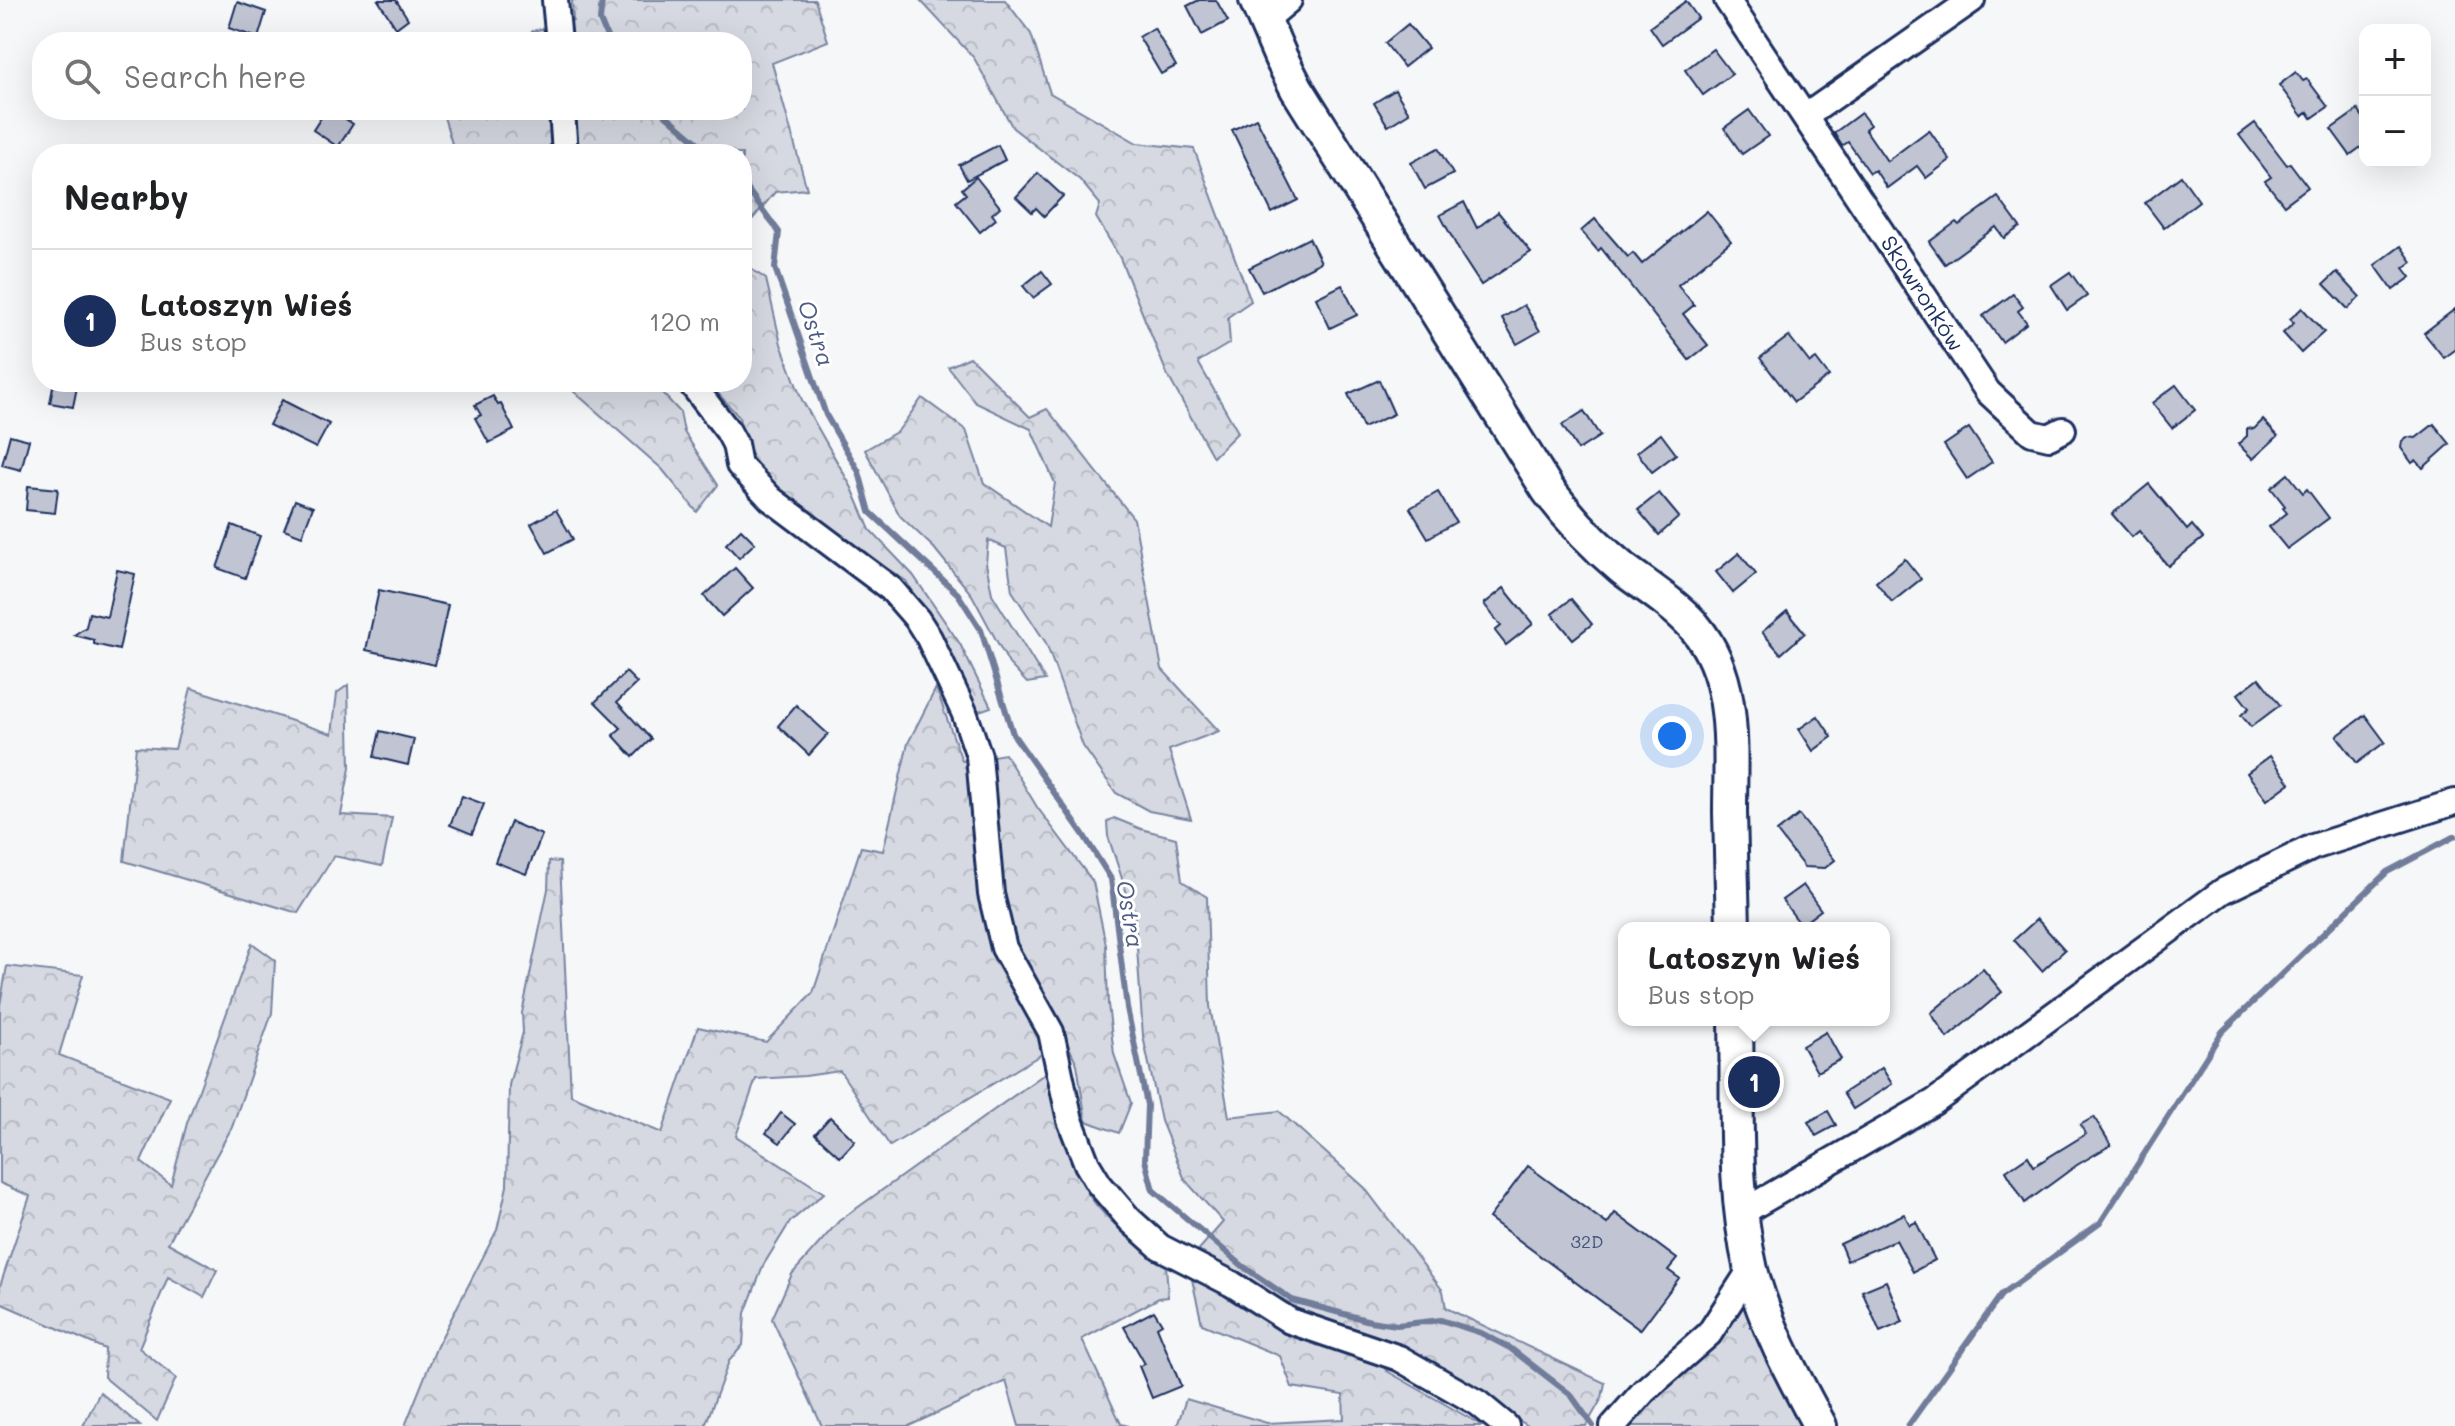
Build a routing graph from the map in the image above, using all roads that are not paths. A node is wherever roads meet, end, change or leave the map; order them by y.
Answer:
1 (555, 0) edge
2 (1289, 0) edge
3 (1727, 0) edge
4 (1972, 0) edge
5 (1260, 10) edge
6 (558, 32) edge
7 (1806, 116) junction
8 (563, 120) edge
9 (564, 144) edge
10 (698, 392) edge
11 (2063, 430) dead end
12 (2455, 802) edge
13 (1733, 922) edge
14 (1736, 1026) edge
15 (1741, 1213) junction
16 (1751, 1269) junction
17 (1614, 1425) edge
18 (1506, 1426) edge
19 (1820, 1426) edge

1 - 6 street
2 - 5 street
3 - 7 street, Skowronków
4 - 7 street
5 - 13 street
7 - 11 street, Skowronków
8 - 9 street
10 - 18 street
12 - 15 street
14 - 15 street
15 - 16 street
16 - 17 street
16 - 19 street

